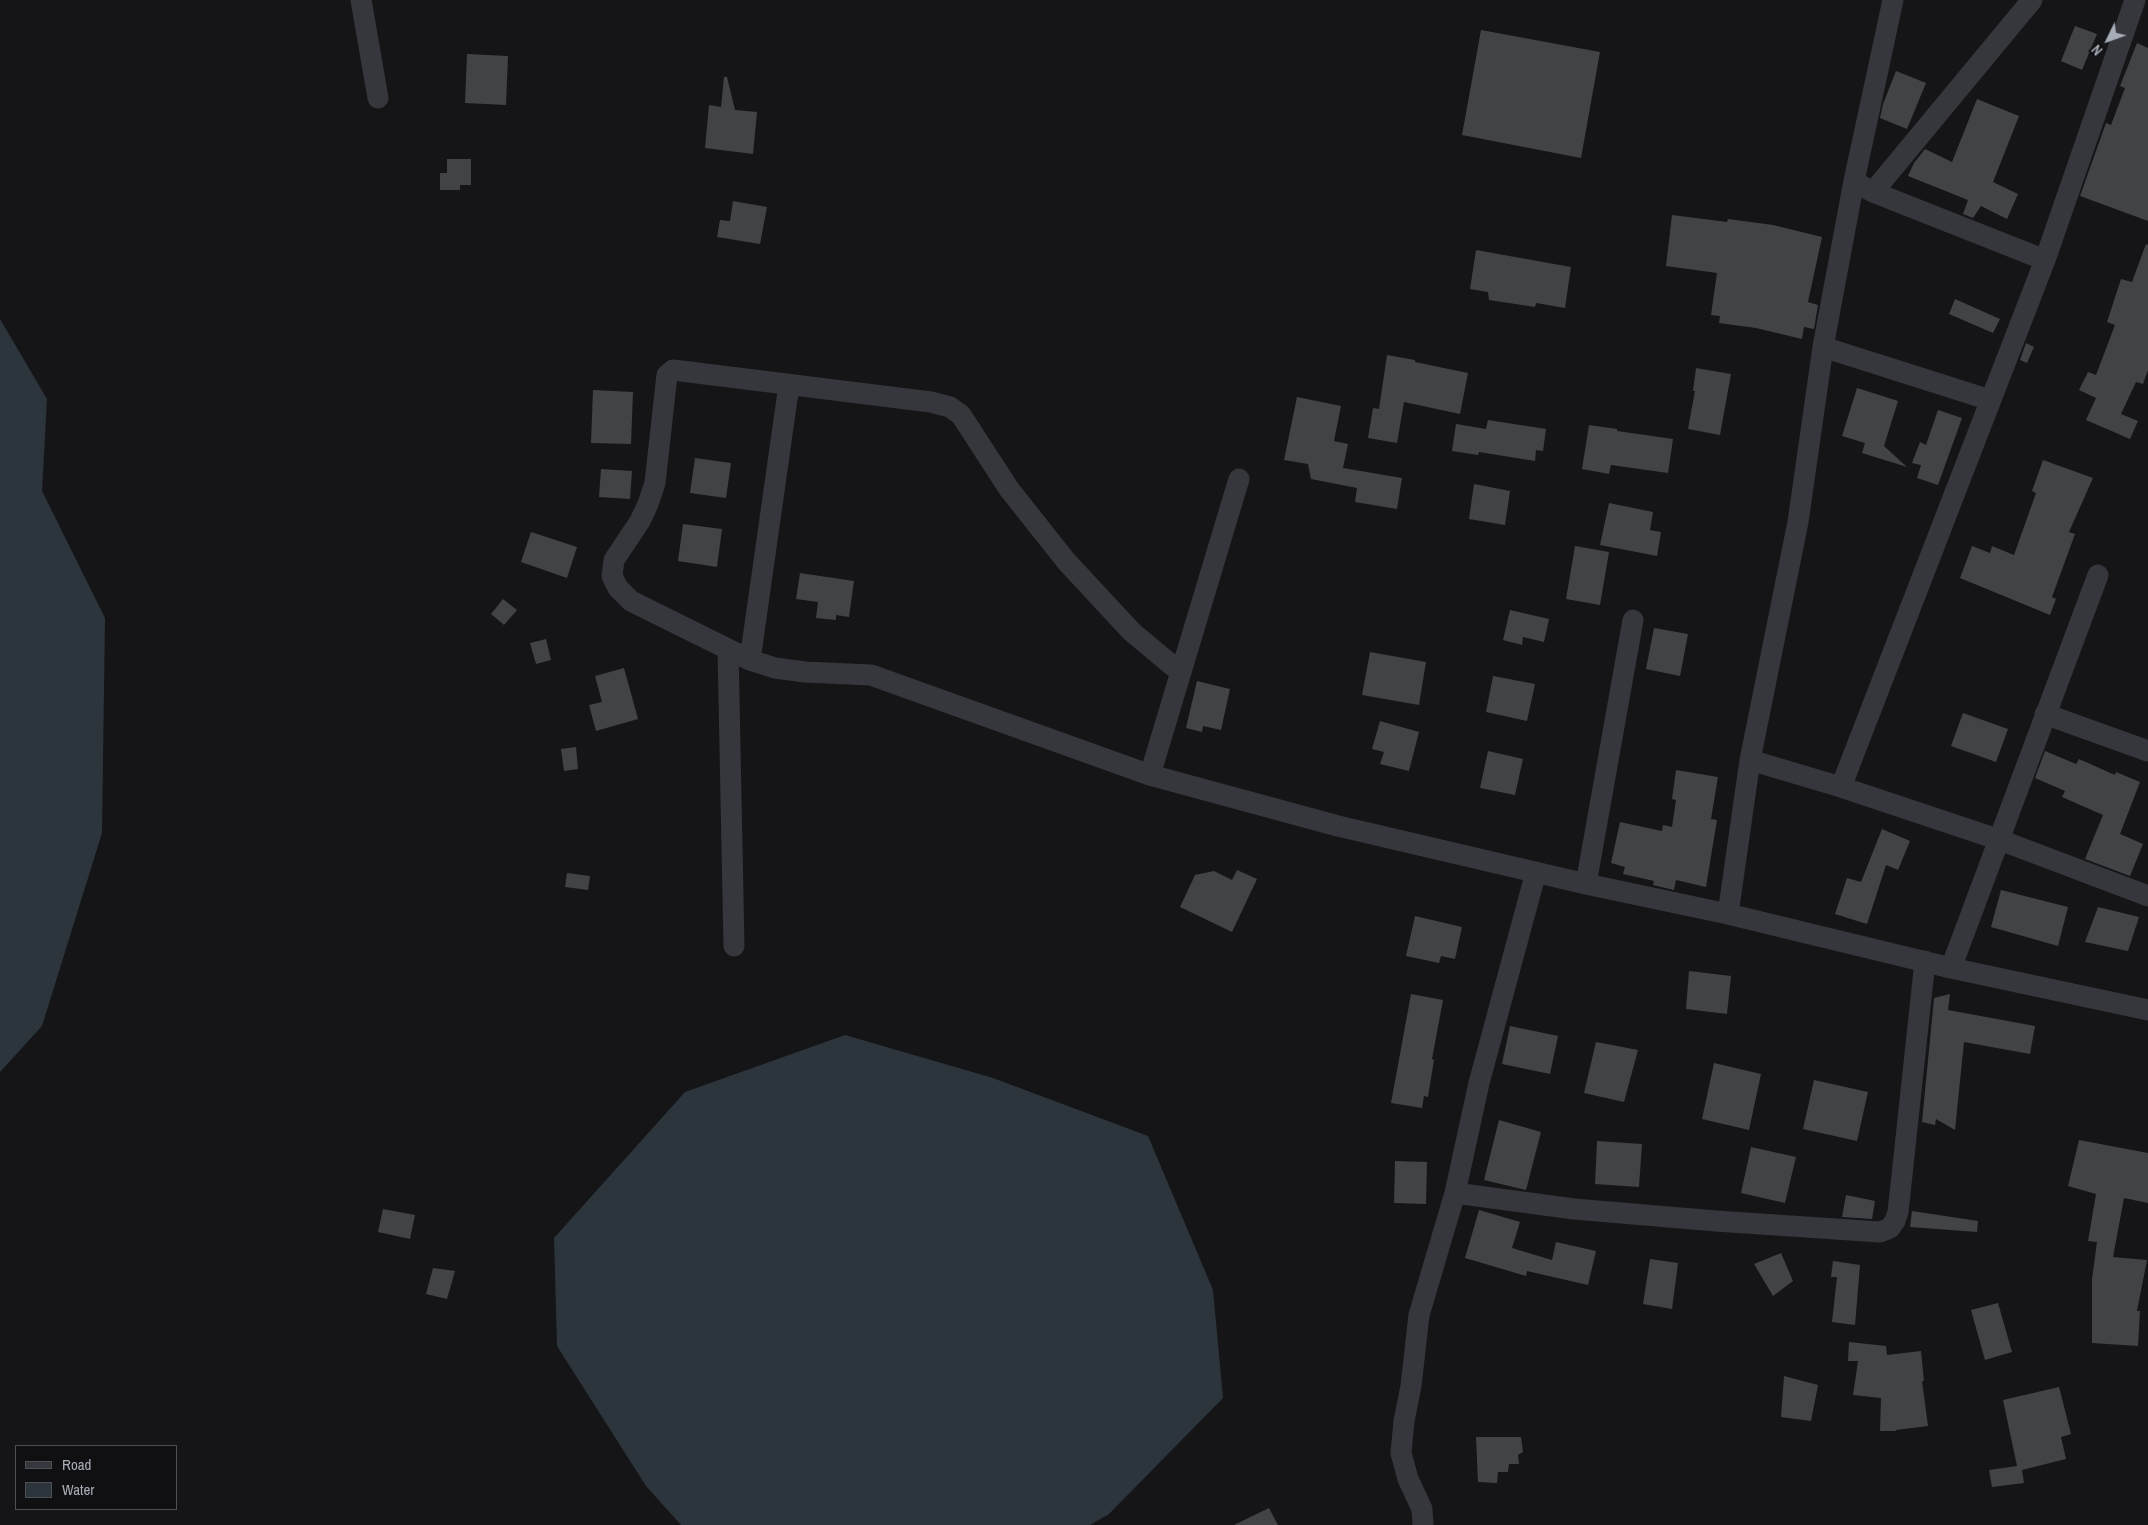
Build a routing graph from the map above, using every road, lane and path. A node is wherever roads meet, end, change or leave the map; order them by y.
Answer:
1 (361, 0) edge
2 (1893, 0) edge
3 (2032, 0) edge
4 (2135, 0) edge
5 (378, 98) dead end
6 (1854, 181) junction
7 (1874, 192) junction
8 (2045, 260) junction
9 (1823, 347) junction
10 (789, 385) junction
11 (1990, 400) junction
12 (1239, 479) dead end
13 (2098, 575) dead end
14 (1633, 620) dead end
15 (728, 649) junction
16 (750, 660) junction
17 (1180, 672) junction
18 (2045, 714) junction
19 (2148, 752) edge
20 (1750, 760) junction
21 (1150, 775) junction
22 (1841, 787) junction
23 (2000, 840) junction
24 (1536, 872) junction
25 (1586, 884) junction
26 (2148, 896) edge
27 (1728, 914) junction
28 (734, 946) dead end
29 (1925, 961) junction
30 (1951, 968) junction
31 (2148, 1010) edge
32 (1455, 1193) junction
33 (1423, 1525) edge

1 - 5 street
2 - 6 street
3 - 7 street
4 - 8 street
6 - 7 street
6 - 9 street
7 - 8 street
8 - 11 street
9 - 11 street
9 - 20 street
10 - 15 street
10 - 16 street
10 - 17 street
11 - 22 street
12 - 17 street
13 - 18 street
14 - 25 street
15 - 16 street
15 - 28 street
16 - 21 street
17 - 21 street
18 - 19 street
18 - 23 street
20 - 22 street
20 - 27 street
21 - 24 street
22 - 23 street
23 - 26 street
23 - 30 street
24 - 25 street
24 - 32 street
25 - 27 street
27 - 29 street
29 - 30 street
29 - 32 street
30 - 31 street
32 - 33 street

